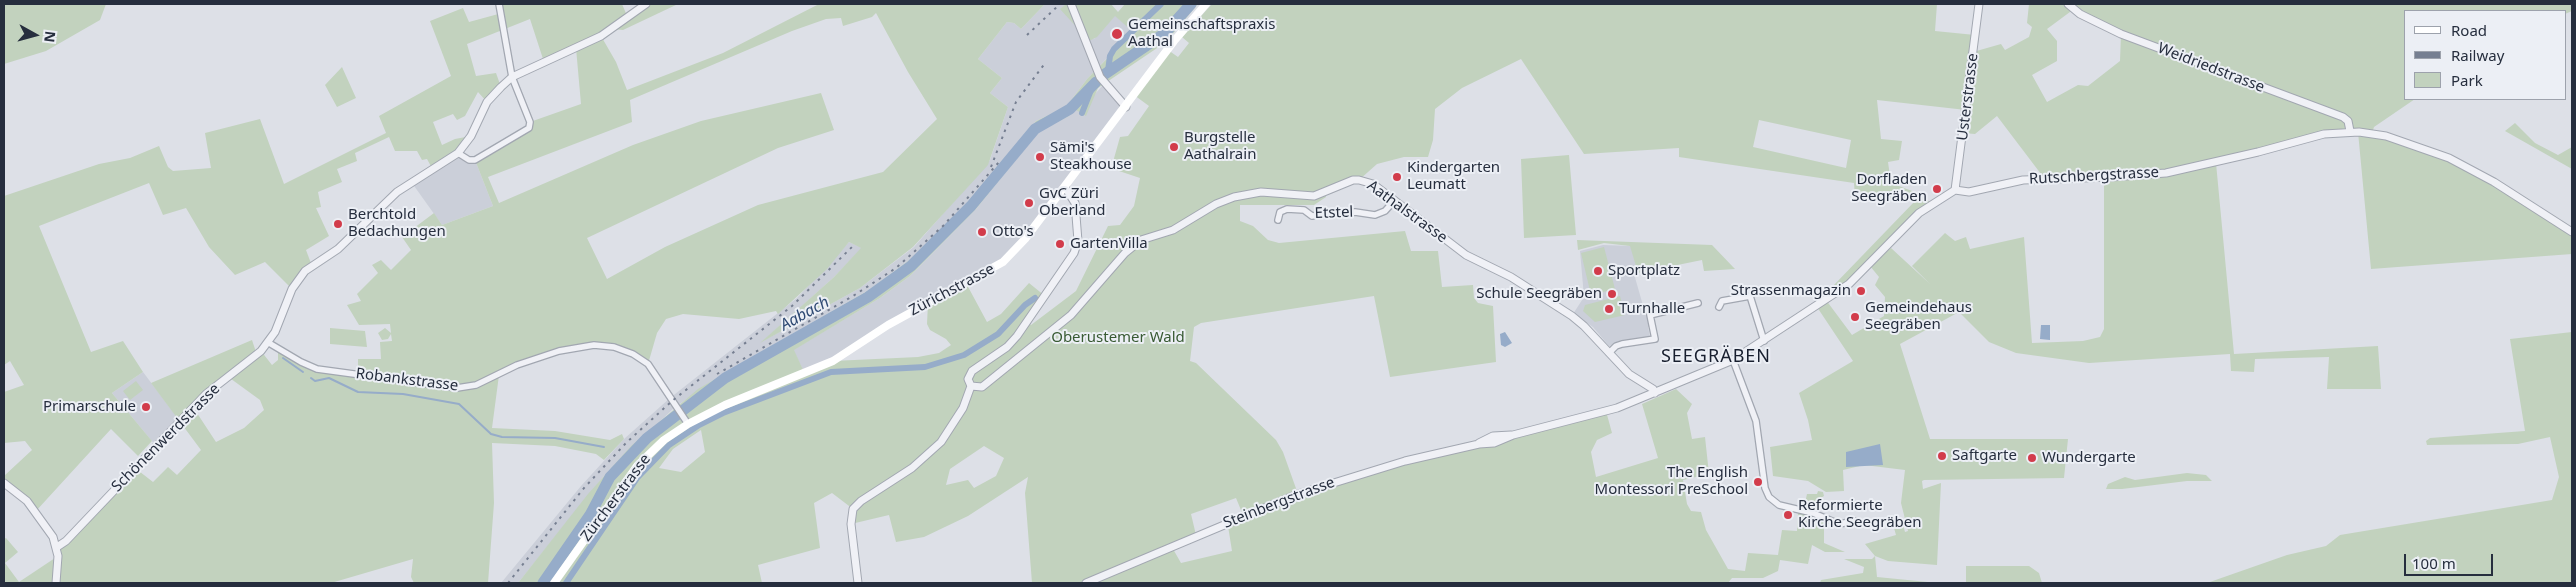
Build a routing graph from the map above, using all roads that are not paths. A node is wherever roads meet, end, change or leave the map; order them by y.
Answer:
1 (499, 4) edge
2 (646, 4) edge
3 (1206, 4) edge
4 (1979, 4) edge
5 (2068, 4) edge
6 (1072, 6) edge
7 (512, 77) junction
8 (1126, 107) junction
9 (2350, 131) junction
10 (458, 153) junction
11 (1065, 187) junction
12 (1955, 190) junction
13 (1394, 201) junction
14 (1278, 220) dead end
15 (2572, 232) edge
16 (1698, 303) dead end
17 (1718, 307) dead end
18 (1764, 341) junction
19 (269, 342) junction
20 (1609, 353) junction
21 (1733, 360) junction
22 (971, 386) junction
23 (1655, 394) junction
24 (688, 424) junction
25 (4, 483) edge
26 (1855, 521) dead end
27 (57, 547) junction
28 (56, 583) edge
29 (554, 583) edge
30 (858, 583) edge
31 (1086, 583) edge

1 - 7 street
2 - 7 street, Schönenwerdstrasse
3 - 8 main road, Zürichstrasse
4 - 12 street, Usterstrasse
5 - 9 street, Weidriedstrasse
6 - 8 street
7 - 10 street, Schönenwerdstrasse
7 - 10 street
8 - 11 main road, Zürichstrasse
9 - 12 street, Rutschbergstrasse
9 - 15 street, Rutschbergstrasse
10 - 19 street, Schönenwerdstrasse
11 - 22 street
11 - 24 main road, Zürichstrasse
12 - 18 street
13 - 14 street, Etstel
13 - 20 street, Aathalstrasse
13 - 22 street, Aathalstrasse
16 - 20 street
17 - 18 street
18 - 21 street
19 - 24 street, Robankstrasse
19 - 27 street, Schönenwerdstrasse
20 - 23 street, Aathalstrasse
21 - 23 street
21 - 26 street
22 - 30 street
23 - 31 street, Steinbergstrasse
24 - 29 main road, Zürcherstrasse
25 - 27 street
27 - 28 street

